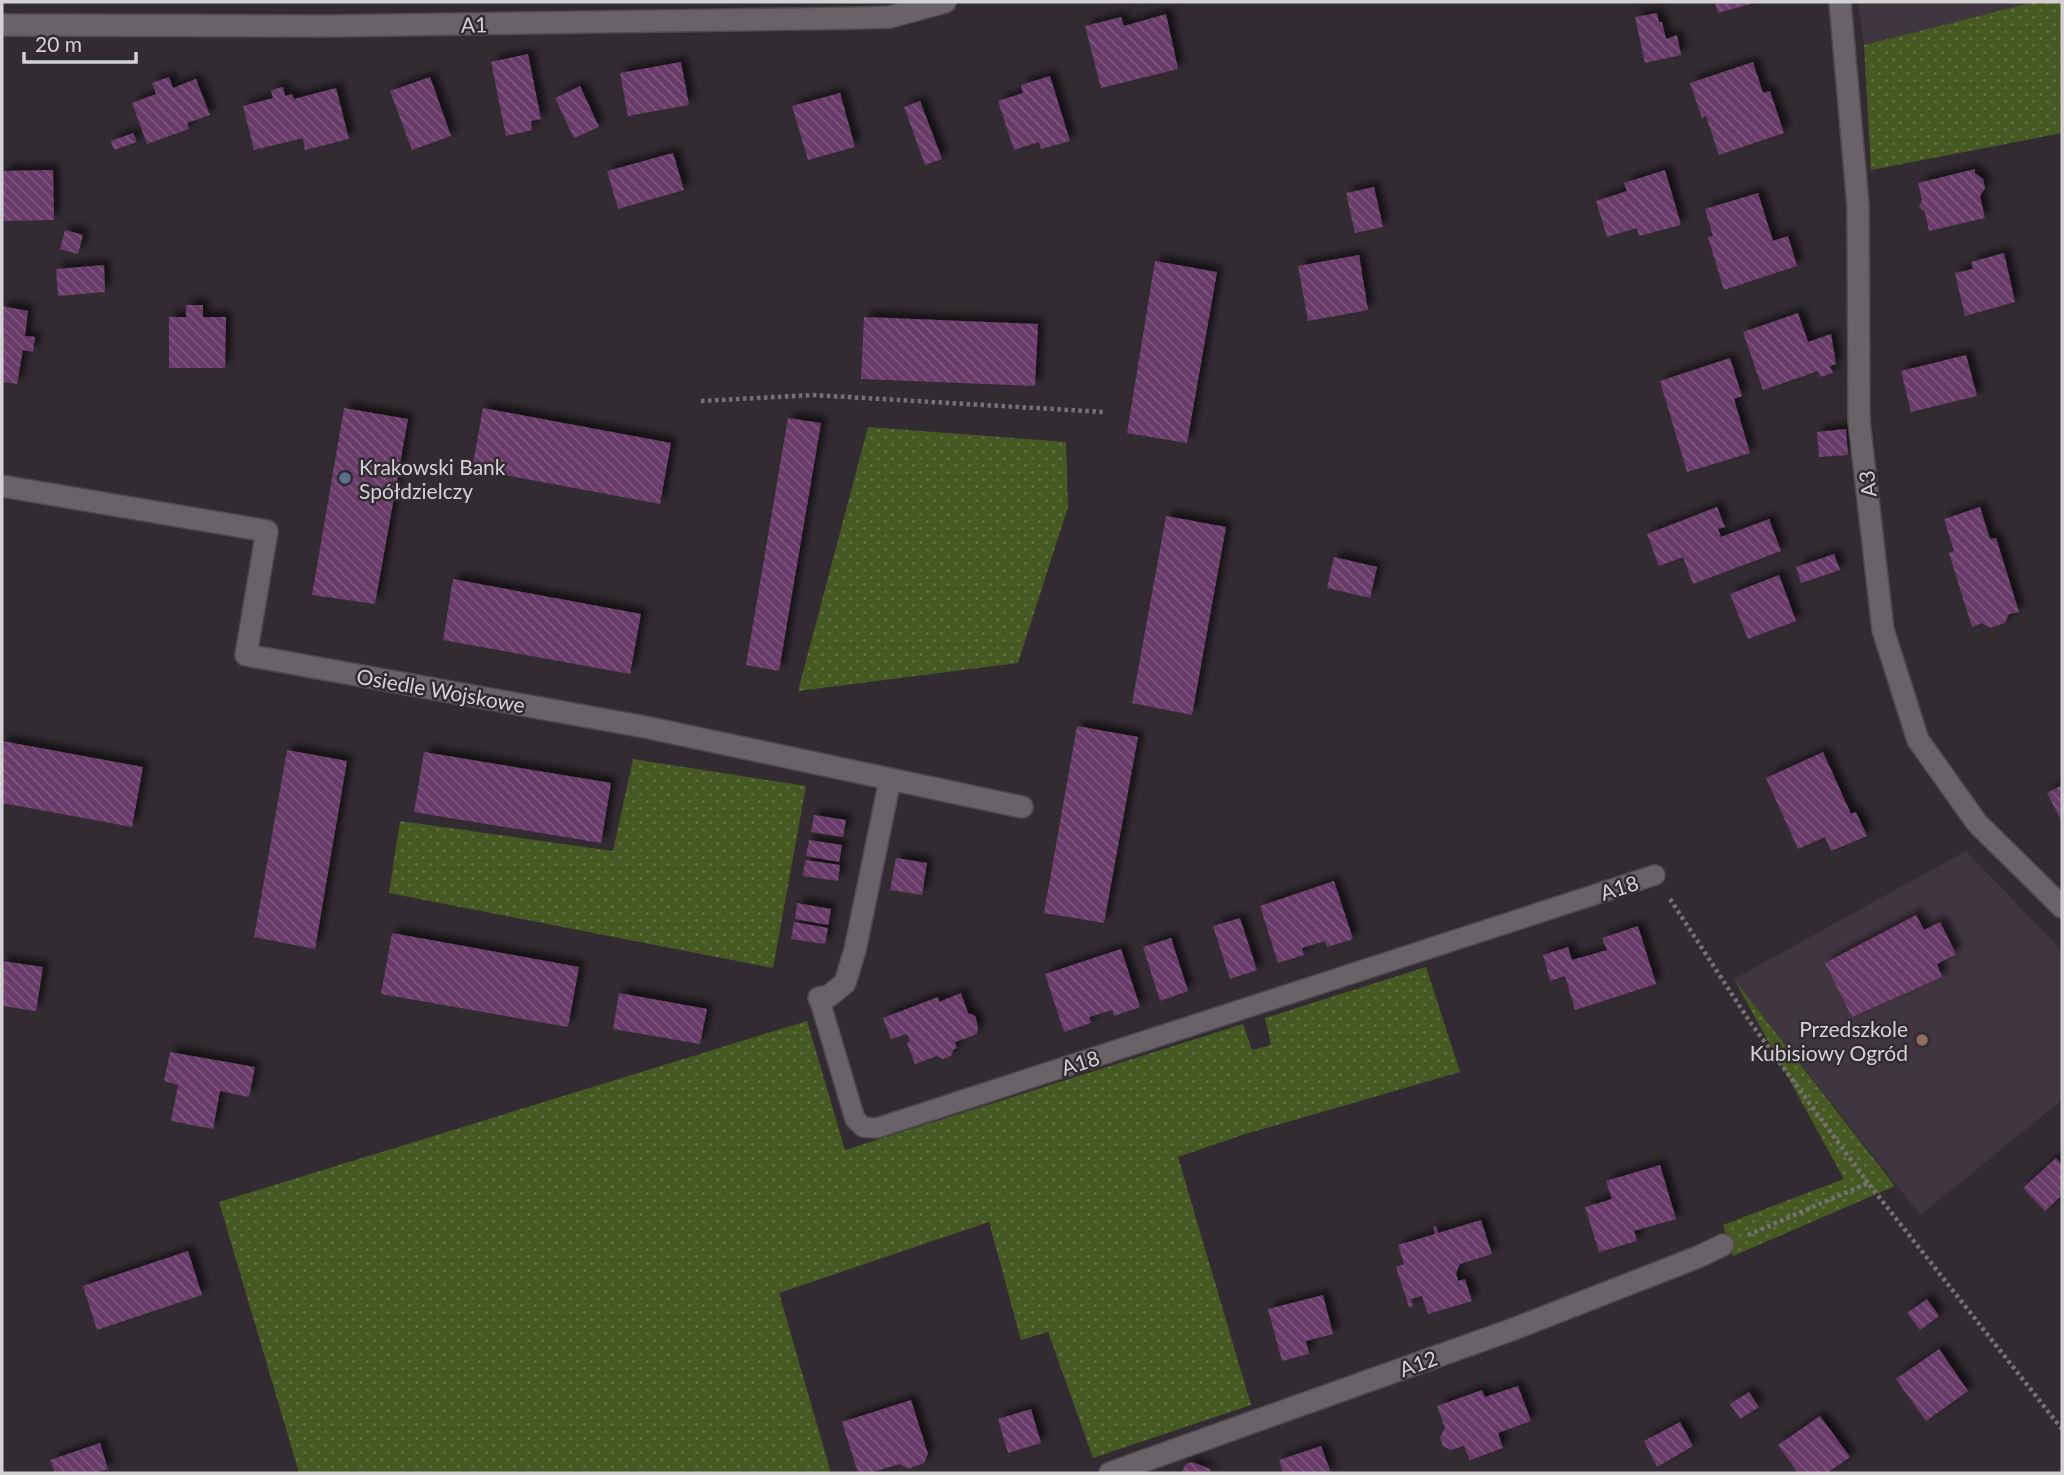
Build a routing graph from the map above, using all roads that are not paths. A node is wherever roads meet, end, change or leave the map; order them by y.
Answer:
1 (945, 2) edge
2 (1840, 2) edge
3 (2, 24) edge
4 (2, 486) edge
5 (890, 780) junction
6 (1022, 807) dead end
7 (1655, 875) road end
8 (2062, 907) edge
9 (819, 998) joint
10 (1723, 1245) road end
11 (1110, 1473) edge

1 - 3 street, A1
2 - 8 street, A3
4 - 5 street, Osiedle Wojskowe
5 - 6 street, Osiedle Wojskowe
5 - 9 street, A18
7 - 9 lane, A18
10 - 11 street, A12

